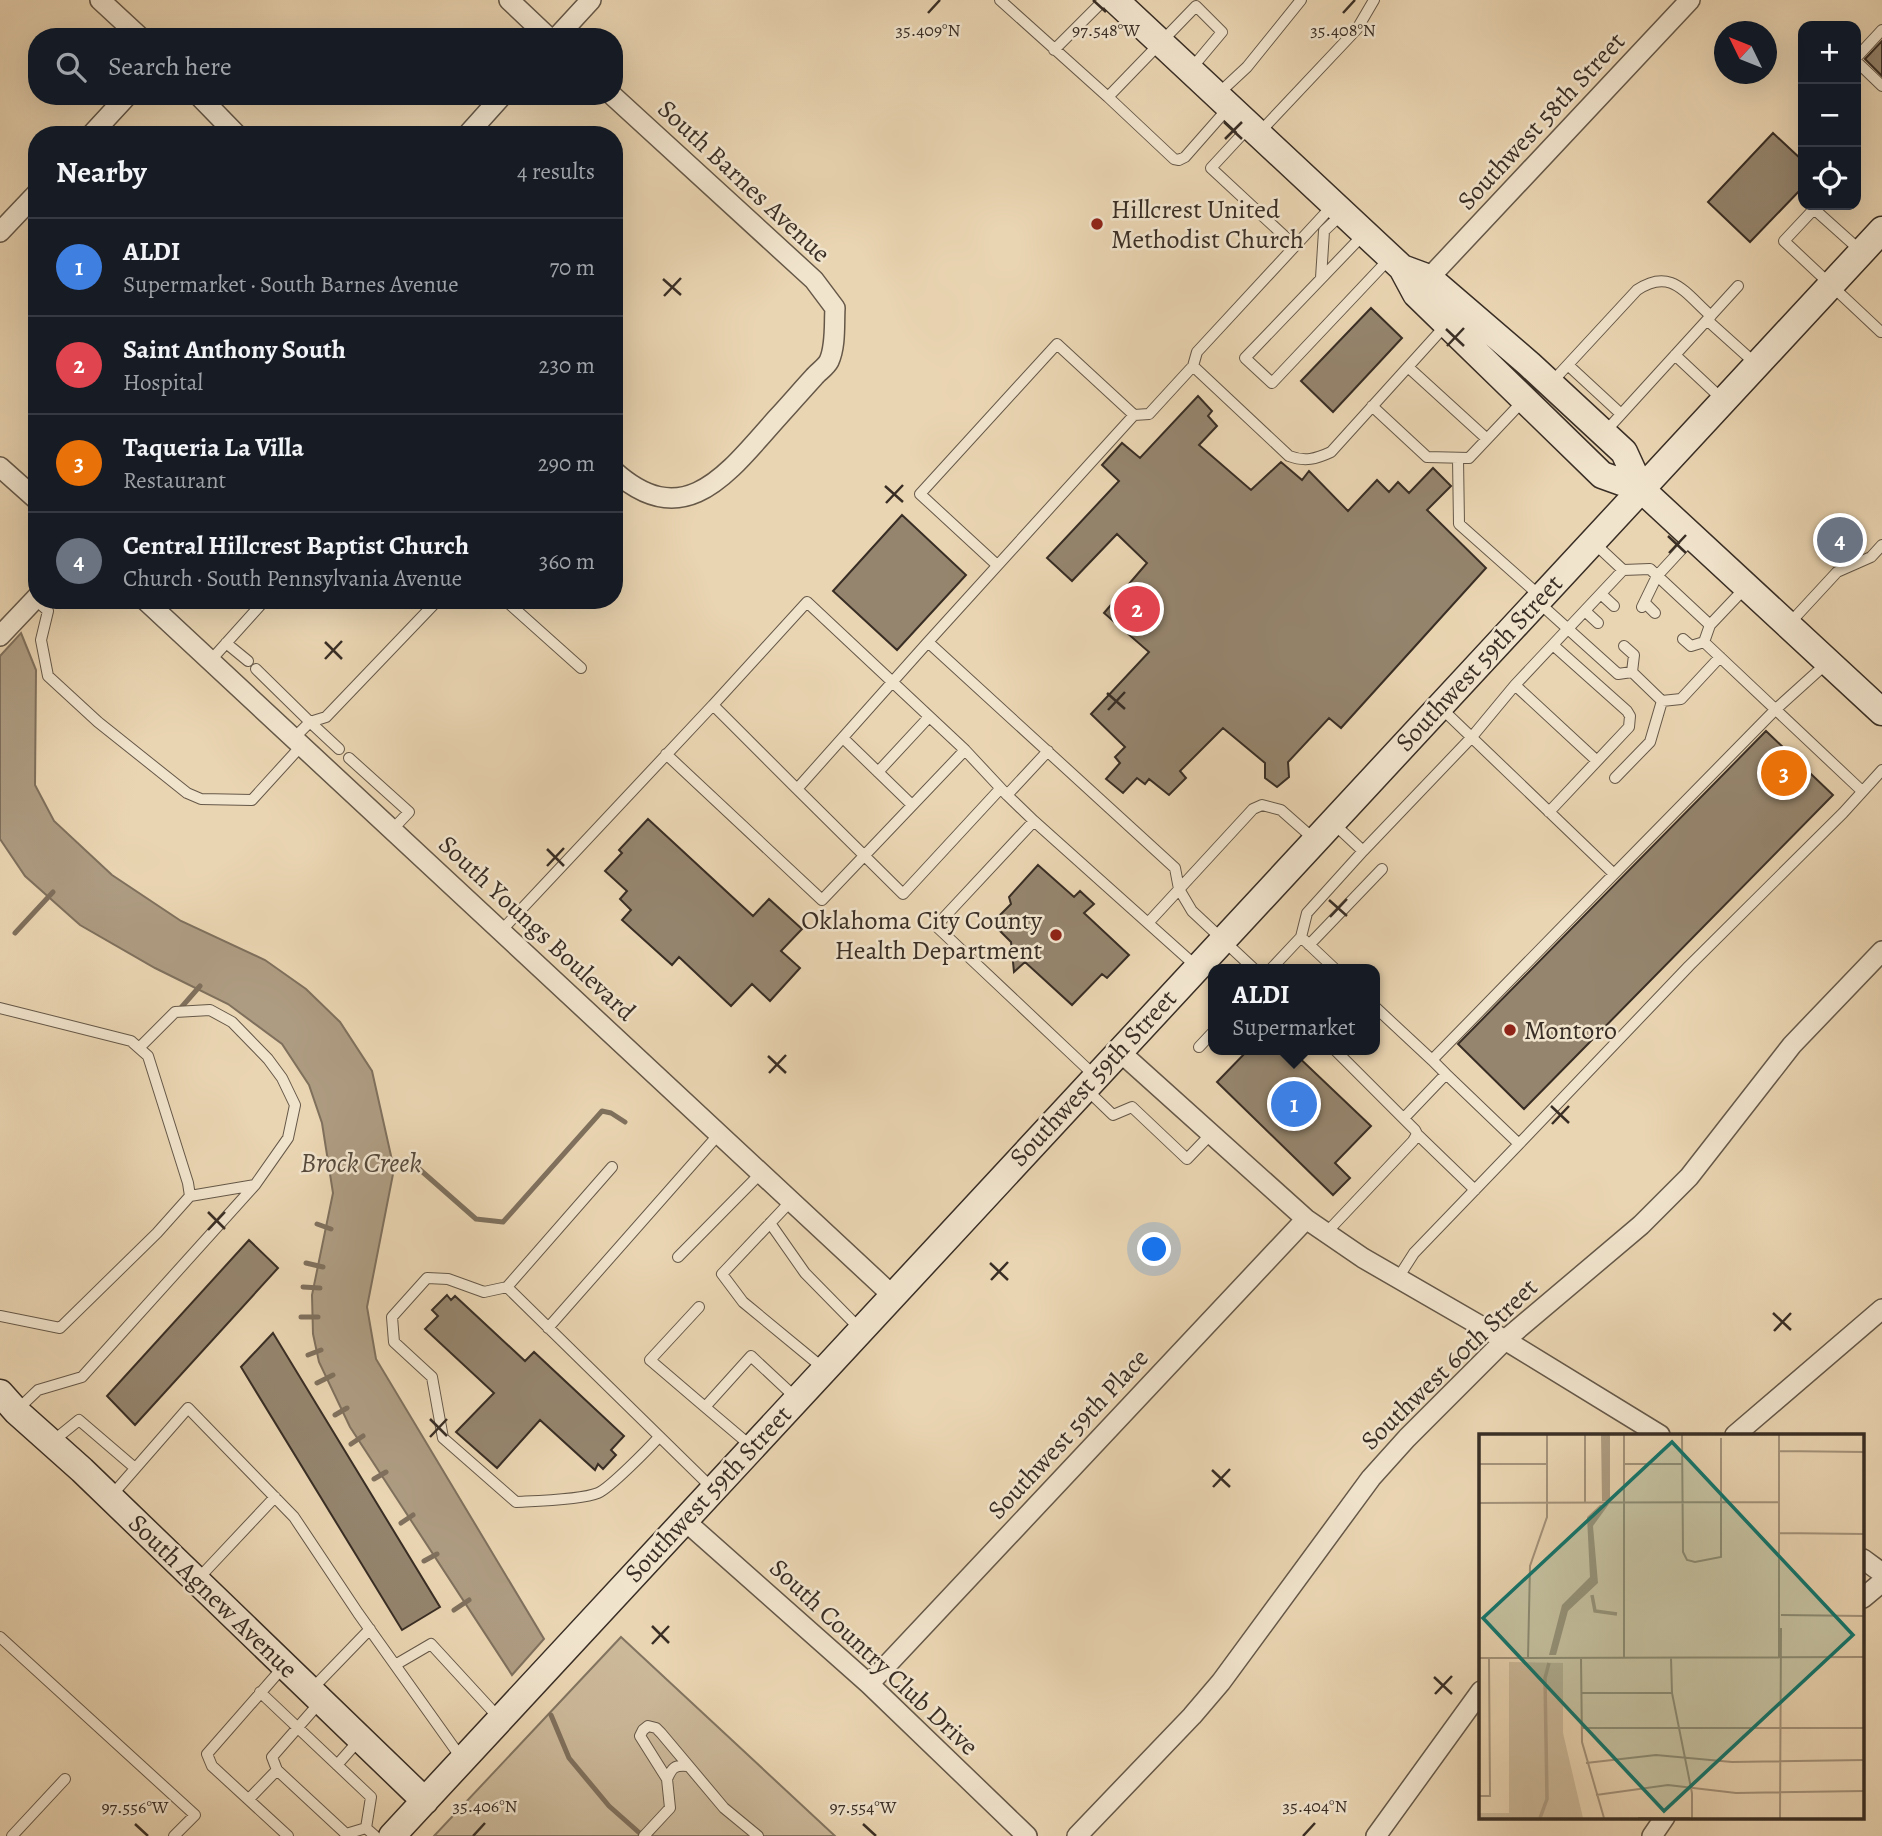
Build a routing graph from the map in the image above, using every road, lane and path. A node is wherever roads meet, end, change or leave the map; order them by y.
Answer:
1 (100, 0) edge
2 (509, 0) edge
3 (592, 0) edge
4 (1000, 0) edge
5 (1104, 0) edge
6 (1115, 0) edge
7 (1301, 0) edge
8 (1374, 0) edge
9 (1690, 0) edge
10 (130, 28) edge
11 (539, 28) edge
12 (566, 28) edge
13 (1882, 30) edge
14 (1160, 41) junction
15 (1054, 50) junction
16 (1861, 54) edge
17 (1861, 65) edge
18 (1190, 70) junction
19 (1882, 86) edge
20 (1108, 97) junction
21 (1223, 101) junction
22 (119, 105) edge
23 (208, 105) edge
24 (494, 105) edge
25 (623, 105) edge
26 (99, 126) edge
27 (228, 126) edge
28 (475, 126) edge
29 (1254, 130) junction
30 (28, 202) edge
31 (1338, 208) junction
32 (1882, 230) edge
33 (0, 232) edge
34 (1365, 233) junction
35 (1295, 246) junction
36 (1861, 251) junction
37 (1396, 262) junction
38 (1321, 278) junction
39 (1429, 278) junction
40 (1831, 285) junction
41 (1738, 286) dead end
42 (1709, 318) junction
43 (1446, 324) junction
44 (1881, 332) edge
45 (1675, 355) junction
46 (1756, 365) junction
47 (1193, 366) junction
48 (1408, 367) junction
49 (1559, 374) junction
50 (1523, 400) junction
51 (1723, 400) junction
52 (1372, 406) junction
53 (1621, 414) junction
54 (1134, 415) junction
55 (1603, 433) junction
56 (1487, 439) junction
57 (1458, 458) junction
58 (0, 467) edge
59 (623, 479) edge
60 (1641, 489) junction
61 (28, 492) edge
62 (1693, 537) junction
63 (1592, 541) junction
64 (1882, 545) edge
65 (997, 565) junction
66 (1623, 570) junction
67 (1657, 576) junction
68 (1746, 586) junction
69 (1601, 594) junction
70 (1539, 599) junction
71 (28, 606) edge
72 (1614, 606) dead end
73 (46, 609) edge
74 (155, 609) edge
75 (257, 609) edge
76 (429, 609) edge
77 (515, 609) edge
78 (1585, 611) junction
79 (1655, 613) dead end
80 (1598, 623) dead end
81 (1710, 625) junction
82 (1788, 625) junction
83 (6, 629) edge
84 (1568, 629) junction
85 (1683, 639) dead end
86 (928, 642) junction
87 (1704, 642) junction
88 (226, 643) junction
89 (1553, 645) junction
90 (1624, 646) dead end
91 (1720, 657) junction
92 (211, 660) junction
93 (248, 661) dead end
94 (1828, 662) junction
95 (581, 668) dead end
96 (256, 669) dead end
97 (1632, 672) junction
98 (892, 682) junction
99 (1516, 685) junction
100 (1662, 701) junction
101 (713, 705) junction
102 (1439, 707) junction
103 (1776, 709) junction
104 (1882, 712) edge
105 (929, 716) junction
106 (310, 722) junction
107 (843, 738) junction
108 (1471, 738) junction
109 (298, 742) junction
110 (339, 749) dead end
111 (965, 750) junction
112 (1048, 751) junction
113 (666, 754) junction
114 (349, 758) dead end
115 (1597, 761) junction
116 (1882, 770) edge
117 (878, 772) junction
118 (1615, 778) dead end
119 (797, 789) junction
120 (1862, 791) junction
121 (1003, 792) junction
122 (911, 804) junction
123 (1549, 812) junction
124 (1034, 821) junction
125 (393, 830) junction
126 (1323, 831) junction
127 (1363, 852) junction
128 (865, 855) junction
129 (1382, 869) dead end
130 (1614, 874) junction
131 (1179, 889) junction
132 (1148, 923) junction
133 (501, 931) junction
134 (1301, 937) junction
135 (1223, 940) junction
136 (1309, 945) junction
137 (1882, 951) edge
138 (1249, 964) edge
139 (1276, 964) edge
140 (1330, 964) edge
141 (1197, 967) junction
142 (0, 1008) edge
143 (1380, 1012) edge
144 (1208, 1037) edge
145 (1199, 1047) dead end
146 (139, 1048) junction
147 (1119, 1051) junction
148 (1340, 1055) edge
149 (1432, 1060) junction
150 (1446, 1074) junction
151 (1089, 1082) junction
152 (1404, 1118) junction
153 (1211, 1133) junction
154 (719, 1134) junction
155 (1417, 1134) junction
156 (1519, 1144) junction
157 (612, 1167) dead end
158 (761, 1173) junction
159 (255, 1185) junction
160 (1475, 1190) junction
161 (190, 1196) junction
162 (791, 1201) junction
163 (1306, 1219) junction
164 (770, 1223) junction
165 (1326, 1233) junction
166 (678, 1256) dead end
167 (1398, 1278) junction
168 (507, 1287) junction
169 (892, 1295) junction
170 (699, 1307) dead end
171 (1882, 1309) edge
172 (0, 1316) edge
173 (548, 1328) junction
174 (860, 1329) junction
175 (1505, 1340) junction
176 (824, 1368) junction
177 (796, 1398) junction
178 (8, 1402) edge
179 (705, 1407) junction
180 (1658, 1434) edge
181 (1736, 1434) edge
182 (659, 1437) junction
183 (51, 1442) junction
184 (752, 1446) junction
185 (135, 1468) junction
186 (712, 1489) junction
187 (110, 1497) junction
188 (275, 1497) junction
189 (684, 1520) junction
190 (1864, 1560) edge
191 (1882, 1573) edge
192 (196, 1580) junction
193 (1882, 1581) edge
194 (1864, 1597) edge
195 (370, 1629) junction
196 (0, 1637) edge
197 (395, 1665) junction
198 (285, 1666) junction
199 (869, 1684) junction
200 (260, 1692) junction
201 (1479, 1694) edge
202 (316, 1696) junction
203 (500, 1719) junction
204 (298, 1728) junction
205 (360, 1738) junction
206 (463, 1760) junction
207 (337, 1765) junction
208 (687, 1766) junction
209 (277, 1770) junction
210 (65, 1779) dead end
211 (667, 1779) junction
212 (249, 1800) junction
213 (425, 1801) junction
214 (1664, 1818) edge
215 (366, 1828) junction
216 (12, 1836) edge
217 (174, 1836) edge
218 (288, 1836) edge
219 (375, 1836) edge
220 (392, 1836) edge
221 (644, 1836) edge
222 (758, 1836) edge
223 (1027, 1836) edge
224 (1077, 1836) edge
225 (1376, 1836) edge
226 (1652, 1836) edge

1 - 10 street
2 - 11 street
3 - 12 street
4 - 15 lane
5 - 15 lane
6 - 14 main road
7 - 21 lane
8 - 29 lane
9 - 39 street, Southwest 58th Street
13 - 16 lane
14 - 18 main road
14 - 18 lane
14 - 20 lane
15 - 20 lane
17 - 19 lane
18 - 21 main road
20 - 21 lane
21 - 29 main road
22 - 26 street
23 - 27 street
24 - 28 street
25 - 59 street, South Barnes Avenue
29 - 31 main road
29 - 35 lane
30 - 33 street
31 - 34 main road
31 - 35 lane
31 - 38 lane
32 - 36 main road, Southwest 59th Street
34 - 37 main road
34 - 38 lane
35 - 47 lane
36 - 40 main road, Southwest 59th Street
36 - 40 lane
37 - 38 lane
37 - 39 main road
37 - 43 main road
39 - 49 main road
40 - 44 lane
40 - 46 main road, Southwest 59th Street
41 - 42 lane
42 - 45 lane
42 - 46 lane
42 - 49 lane
43 - 48 lane
43 - 50 main road
45 - 51 lane
45 - 53 lane
46 - 51 main road, Southwest 59th Street
47 - 52 lane
47 - 54 lane
48 - 52 lane
48 - 56 lane
49 - 53 lane
49 - 55 main road
50 - 56 lane
50 - 60 main road
51 - 60 main road, Southwest 59th Street
52 - 57 lane
53 - 55 lane
54 - 65 lane
54 - 65 lane
55 - 60 main road
56 - 57 lane
57 - 70 lane
58 - 61 street
60 - 62 main road
60 - 63 main road, Southwest 59th Street
62 - 67 lane
62 - 68 main road
63 - 66 lane
63 - 70 main road, Southwest 59th Street
64 - 82 lane
65 - 86 lane
66 - 67 lane
66 - 69 lane
67 - 79 lane
67 - 81 lane
68 - 81 lane
68 - 82 main road
69 - 72 lane
69 - 78 lane
70 - 84 lane
70 - 102 main road, Southwest 59th Street
71 - 83 street
73 - 109 lane
74 - 92 street, South Youngs Boulevard
75 - 88 lane
76 - 106 lane
77 - 95 lane
78 - 80 lane
78 - 84 lane
81 - 87 lane
82 - 94 main road
84 - 89 lane
84 - 97 lane
85 - 87 lane
86 - 98 lane
86 - 112 lane
87 - 91 lane
88 - 92 lane
88 - 93 lane
89 - 99 lane
89 - 115 lane
90 - 97 lane
91 - 100 lane
91 - 103 lane
92 - 109 street, South Youngs Boulevard
94 - 103 lane
94 - 104 main road
96 - 106 lane
97 - 100 lane
98 - 101 lane
98 - 105 lane
98 - 107 lane
99 - 108 lane
99 - 115 lane
100 - 118 lane
101 - 113 lane
101 - 119 lane
102 - 108 lane
102 - 126 main road, Southwest 59th Street
103 - 120 lane
103 - 130 lane
105 - 111 lane
105 - 117 lane
106 - 109 lane
106 - 110 lane
107 - 117 lane
107 - 119 lane
108 - 123 lane
108 - 127 lane
109 - 125 street, South Youngs Boulevard
111 - 121 lane
111 - 122 lane
112 - 121 lane
112 - 131 lane
113 - 128 lane
113 - 133 lane
114 - 125 lane
115 - 123 lane
116 - 120 lane
117 - 122 lane
119 - 128 lane
120 - 156 lane
121 - 124 lane
121 - 128 lane
122 - 128 lane
123 - 130 lane
124 - 132 lane
124 - 151 lane
125 - 133 street, South Youngs Boulevard
126 - 127 lane
126 - 131 lane
126 - 135 main road, Southwest 59th Street
127 - 134 lane
129 - 136 lane
130 - 149 lane
131 - 132 lane
131 - 135 lane
132 - 141 lane
133 - 154 street, South Youngs Boulevard
134 - 136 lane
134 - 139 lane
135 - 138 lane
135 - 141 main road, Southwest 59th Street
136 - 140 lane
137 - 175 street, Southwest 60th Street
141 - 147 main road, Southwest 59th Street
142 - 146 lane
143 - 149 lane
144 - 145 lane
146 - 159 lane
146 - 161 lane
147 - 151 main road, Southwest 59th Street
147 - 153 street
148 - 152 lane
149 - 150 lane
150 - 152 lane
150 - 156 lane
151 - 153 lane
151 - 169 main road, Southwest 59th Street
152 - 155 lane
153 - 163 street
154 - 158 street, South Youngs Boulevard
154 - 173 lane
155 - 160 lane
155 - 165 lane
156 - 160 lane
157 - 168 lane
158 - 162 street, South Youngs Boulevard
158 - 166 lane
159 - 161 lane
159 - 178 lane
160 - 167 lane
161 - 172 lane
162 - 164 lane
162 - 169 street, South Youngs Boulevard
163 - 165 street
163 - 199 street, Southwest 59th Place
164 - 174 lane
164 - 176 lane
165 - 167 street
167 - 175 street
168 - 173 lane
168 - 182 lane
169 - 174 main road, Southwest 59th Street
170 - 179 lane
171 - 181 street
173 - 182 lane
174 - 176 main road, Southwest 59th Street
175 - 180 street
175 - 224 street, Southwest 60th Street
176 - 177 main road, Southwest 59th Street
177 - 179 lane
177 - 184 main road, Southwest 59th Street
178 - 183 main road, South Agnew Avenue
179 - 184 lane
182 - 186 lane
183 - 185 lane
183 - 187 main road, South Agnew Avenue
184 - 186 main road, Southwest 59th Street
185 - 187 lane
185 - 188 lane
186 - 189 main road, Southwest 59th Street
187 - 192 main road, South Agnew Avenue
188 - 192 lane
188 - 195 lane
189 - 199 street, South Country Club Drive
189 - 203 main road, Southwest 59th Street
190 - 191 street
192 - 198 main road, South Agnew Avenue
193 - 194 street
195 - 197 lane
195 - 202 lane
196 - 217 lane
197 - 203 lane
197 - 206 lane
198 - 200 lane
198 - 202 main road, South Agnew Avenue
199 - 223 street, South Country Club Drive
200 - 204 lane
200 - 212 lane
201 - 225 street
202 - 204 lane
202 - 205 main road, South Agnew Avenue
203 - 206 main road, Southwest 59th Street
204 - 207 lane
204 - 209 lane
205 - 207 lane
205 - 213 main road, South Agnew Avenue
206 - 213 main road, Southwest 59th Street
207 - 215 lane
208 - 211 lane
208 - 211 lane
208 - 222 lane
209 - 212 lane
209 - 215 lane
210 - 216 lane
211 - 221 lane
212 - 218 lane
213 - 220 main road, Southwest 59th Street
214 - 226 street
215 - 219 lane

